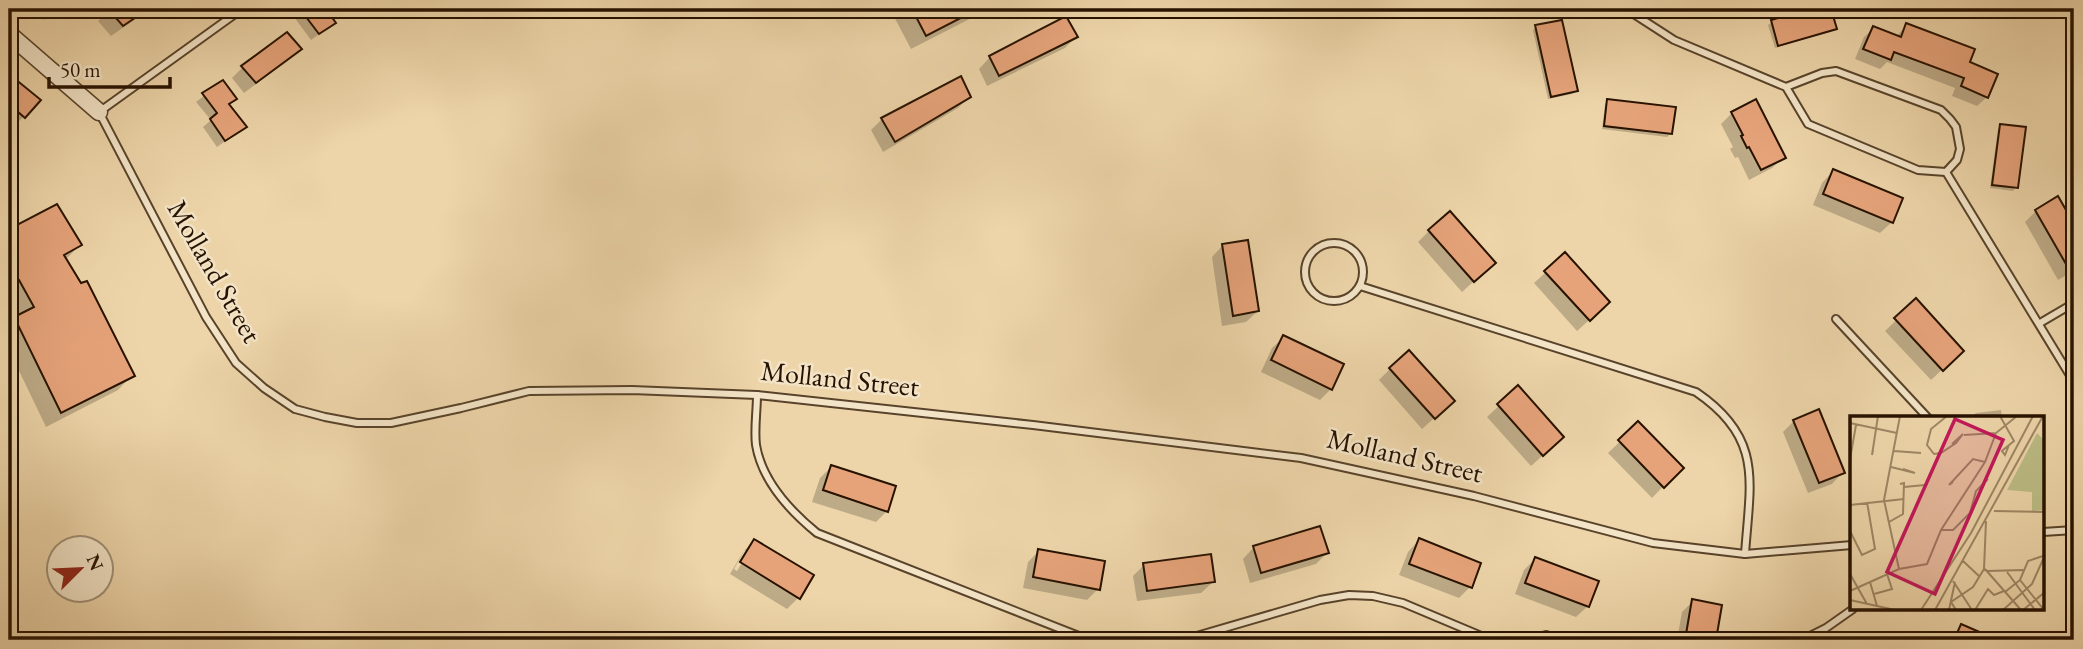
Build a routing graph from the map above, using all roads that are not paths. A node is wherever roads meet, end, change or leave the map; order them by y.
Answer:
1 (242, 9) edge
2 (1626, 9) edge
3 (9, 34) edge
4 (1786, 87) junction
5 (99, 112) junction
6 (1946, 172) junction
7 (1360, 286) junction
8 (2074, 303) edge
9 (1836, 319) dead end
10 (2040, 323) junction
11 (2074, 382) edge
12 (757, 395) junction
13 (1926, 416) edge
14 (2074, 530) edge
15 (2044, 532) edge
16 (1850, 545) edge
17 (1745, 554) junction
18 (1853, 610) edge
19 (1089, 640) edge
20 (1183, 640) edge
21 (1491, 640) edge
22 (1528, 640) edge
23 (1559, 640) edge
24 (1802, 640) edge

1 - 5 lane
2 - 4 lane
3 - 5 street, Molland Street
4 - 6 lane
4 - 6 lane
5 - 12 lane, Molland Street
6 - 10 lane
7 - 7 lane
7 - 17 lane
8 - 10 lane
9 - 13 lane
10 - 11 lane
12 - 17 lane, Molland Street
12 - 19 lane
14 - 15 lane
16 - 17 lane, Molland Street
18 - 24 lane
20 - 21 lane
22 - 23 lane

